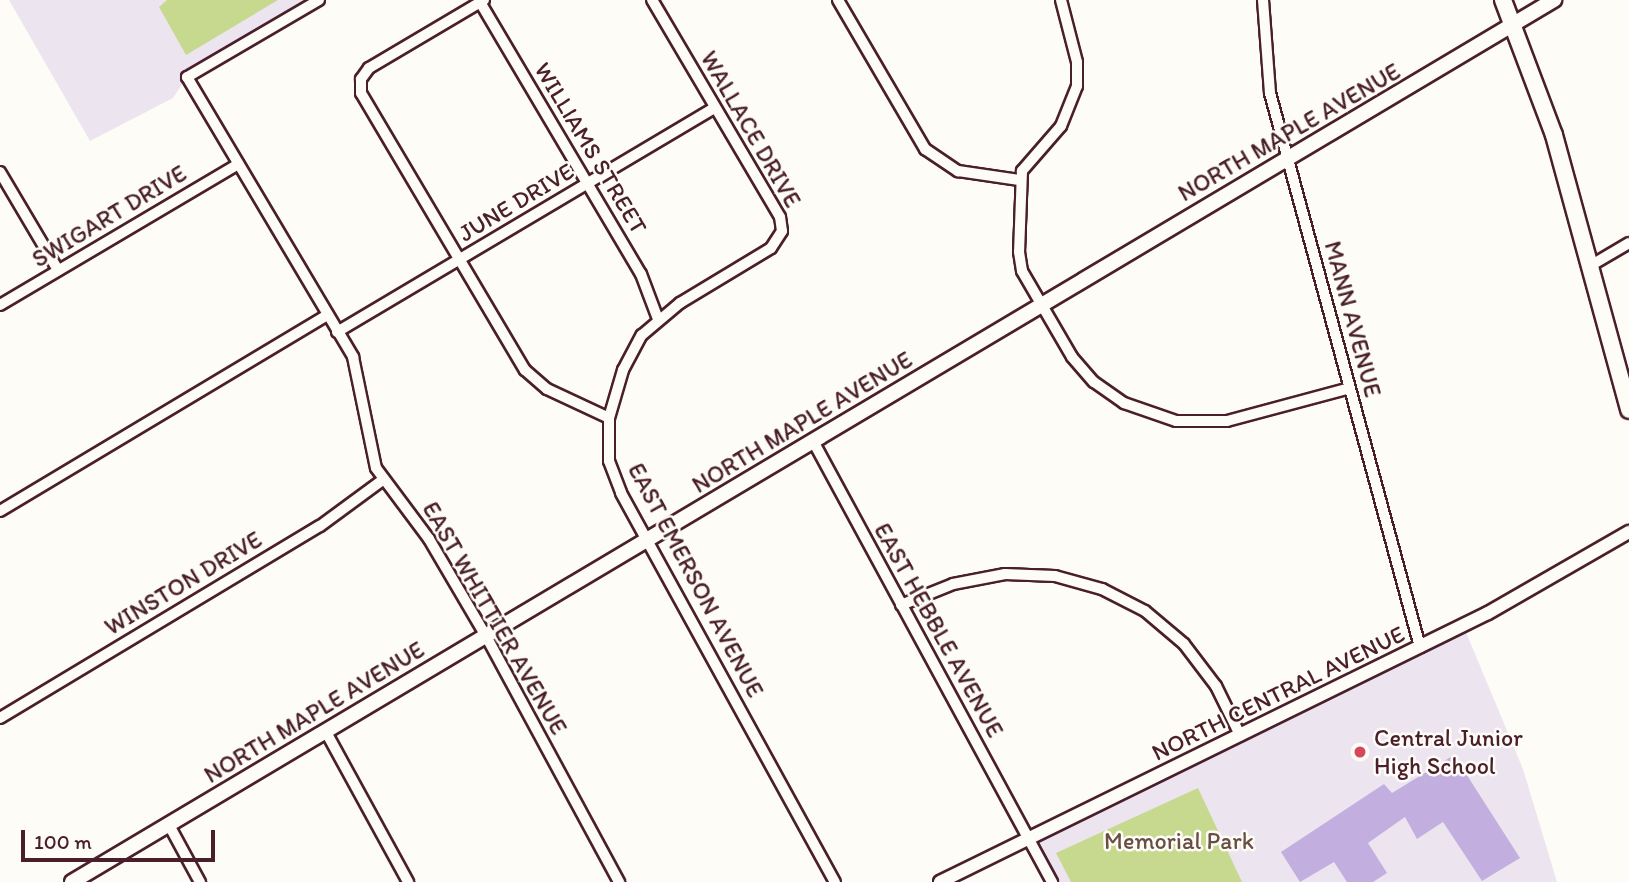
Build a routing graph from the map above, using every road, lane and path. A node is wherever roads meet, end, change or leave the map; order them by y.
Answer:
1 (319, 0) edge
2 (652, 0) edge
3 (838, 0) edge
4 (1061, 0) edge
5 (1263, 0) edge
6 (1503, 0) edge
7 (1554, 0) edge
8 (482, 1) edge
9 (1512, 24) junction
10 (715, 108) junction
11 (1287, 160) junction
12 (239, 163) junction
13 (0, 172) edge
14 (1019, 180) junction
15 (588, 184) junction
16 (1629, 243) edge
17 (459, 260) junction
18 (1590, 266) junction
19 (58, 270) junction
20 (0, 305) edge
21 (1041, 306) junction
22 (328, 315) junction
23 (658, 319) junction
24 (337, 332) junction
25 (1350, 388) junction
26 (1629, 410) edge
27 (609, 418) junction
28 (813, 441) junction
29 (384, 479) junction
30 (0, 512) edge
31 (1629, 532) edge
32 (649, 539) junction
33 (901, 605) junction
34 (486, 636) junction
35 (1420, 647) junction
36 (0, 718) edge
37 (326, 732) junction
38 (1240, 735) junction
39 (169, 825) junction
40 (1028, 839) junction
41 (72, 882) edge
42 (200, 882) edge
43 (408, 882) edge
44 (620, 882) edge
45 (835, 882) edge
46 (940, 882) edge
47 (1052, 882) edge

1 - 12 street
2 - 10 street, WALLACE DRIVE
3 - 14 street
4 - 14 street
5 - 11 street, MANN AVENUE
6 - 9 main road
7 - 9 main road, NORTH MAPLE AVENUE
8 - 15 street, WILLIAMS STREET
8 - 17 street
9 - 11 main road, NORTH MAPLE AVENUE
9 - 18 main road
10 - 15 street, JUNE DRIVE
10 - 23 street, WALLACE DRIVE
11 - 21 main road, NORTH MAPLE AVENUE
11 - 25 street, MANN AVENUE
12 - 19 street, SWIGART DRIVE
12 - 22 street
13 - 19 street
14 - 21 street
15 - 17 street, JUNE DRIVE
15 - 23 street, WILLIAMS STREET
16 - 18 street
17 - 24 street, JUNE DRIVE
17 - 27 street
18 - 26 main road
19 - 20 street, SWIGART DRIVE
21 - 25 street
21 - 28 main road, NORTH MAPLE AVENUE
22 - 24 street, EAST WHITTIER AVENUE
22 - 30 street
23 - 27 street, WALLACE DRIVE
24 - 29 street, EAST WHITTIER AVENUE
25 - 35 street, MANN AVENUE
27 - 32 street, EAST EMERSON AVENUE
28 - 32 main road, NORTH MAPLE AVENUE
28 - 33 street, EAST HEBBLE AVENUE
29 - 34 street, EAST WHITTIER AVENUE
29 - 36 street, WINSTON DRIVE
31 - 35 street, NORTH CENTRAL AVENUE
32 - 34 main road, NORTH MAPLE AVENUE
32 - 45 street, EAST EMERSON AVENUE
33 - 38 street
33 - 40 street, EAST HEBBLE AVENUE
34 - 37 main road, NORTH MAPLE AVENUE
34 - 44 street, EAST WHITTIER AVENUE
35 - 38 street, NORTH CENTRAL AVENUE
37 - 39 main road, NORTH MAPLE AVENUE
37 - 43 street
38 - 40 street, NORTH CENTRAL AVENUE
39 - 41 main road, NORTH MAPLE AVENUE
39 - 42 street
40 - 46 street, NORTH CENTRAL AVENUE
40 - 47 street, EAST HEBBLE AVENUE

